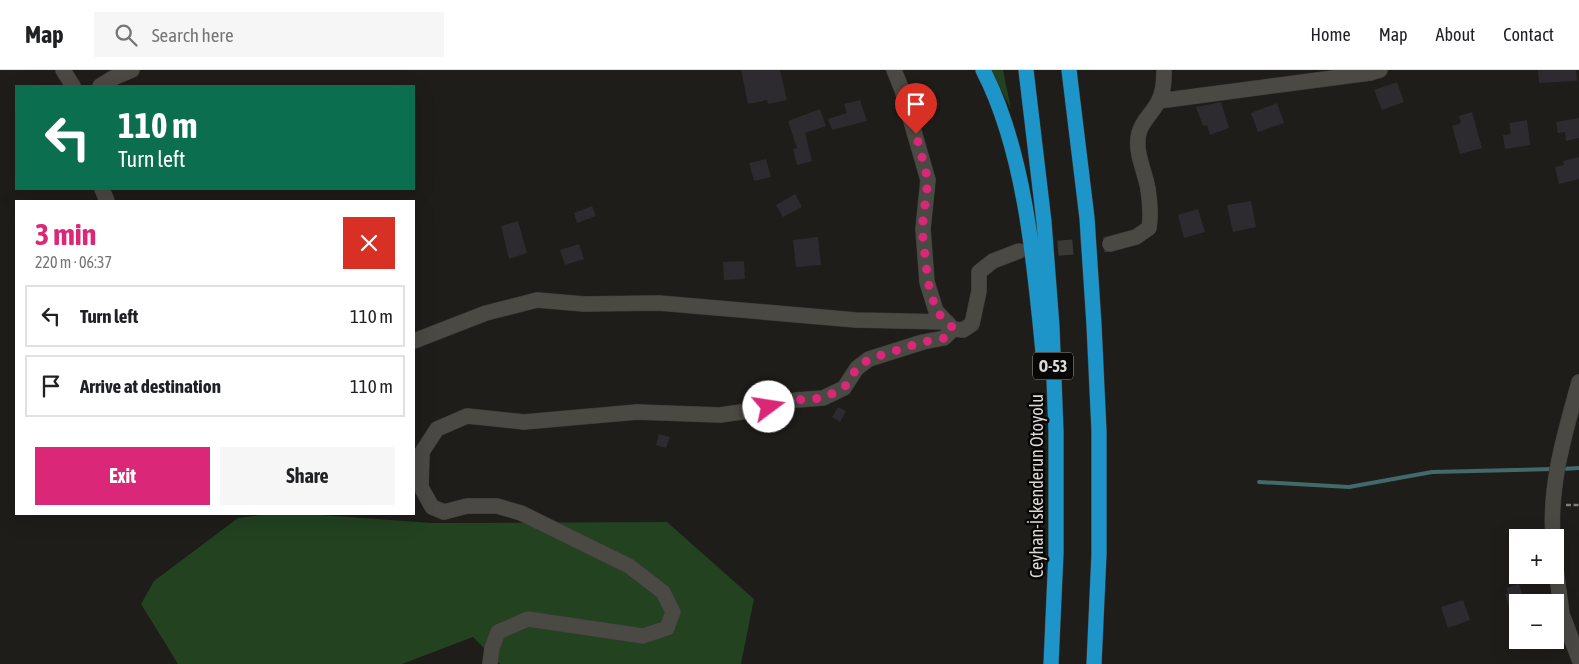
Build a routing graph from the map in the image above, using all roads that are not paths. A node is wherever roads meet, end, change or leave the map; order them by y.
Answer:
1 (63, 70) edge
2 (132, 70) edge
3 (894, 70) edge
4 (982, 70) edge
5 (1026, 70) edge
6 (1069, 70) edge
7 (1164, 70) edge
8 (1380, 70) edge
9 (72, 85) edge
10 (102, 85) edge
11 (1159, 101) junction
12 (1110, 244) tunnel mouth
13 (1020, 251) tunnel mouth
14 (950, 325) junction
15 (415, 341) edge
16 (1579, 382) edge
17 (1553, 529) edge
18 (1056, 553) junction
19 (1558, 584) edge
20 (1575, 634) edge
21 (1579, 659) edge
22 (490, 664) edge
23 (1051, 664) edge
24 (1094, 664) edge

1 - 9 street
2 - 10 street
3 - 14 street
4 - 18 highway
5 - 18 highway, Ceyhan-İskenderun Otoyolu / O-53
6 - 24 highway, O-53
7 - 11 street
8 - 11 street
11 - 12 street
13 - 14 street
14 - 15 street
14 - 22 street
16 - 17 street
18 - 23 highway, Ceyhan-İskenderun Otoyolu / O-53
19 - 20 street
20 - 21 street

